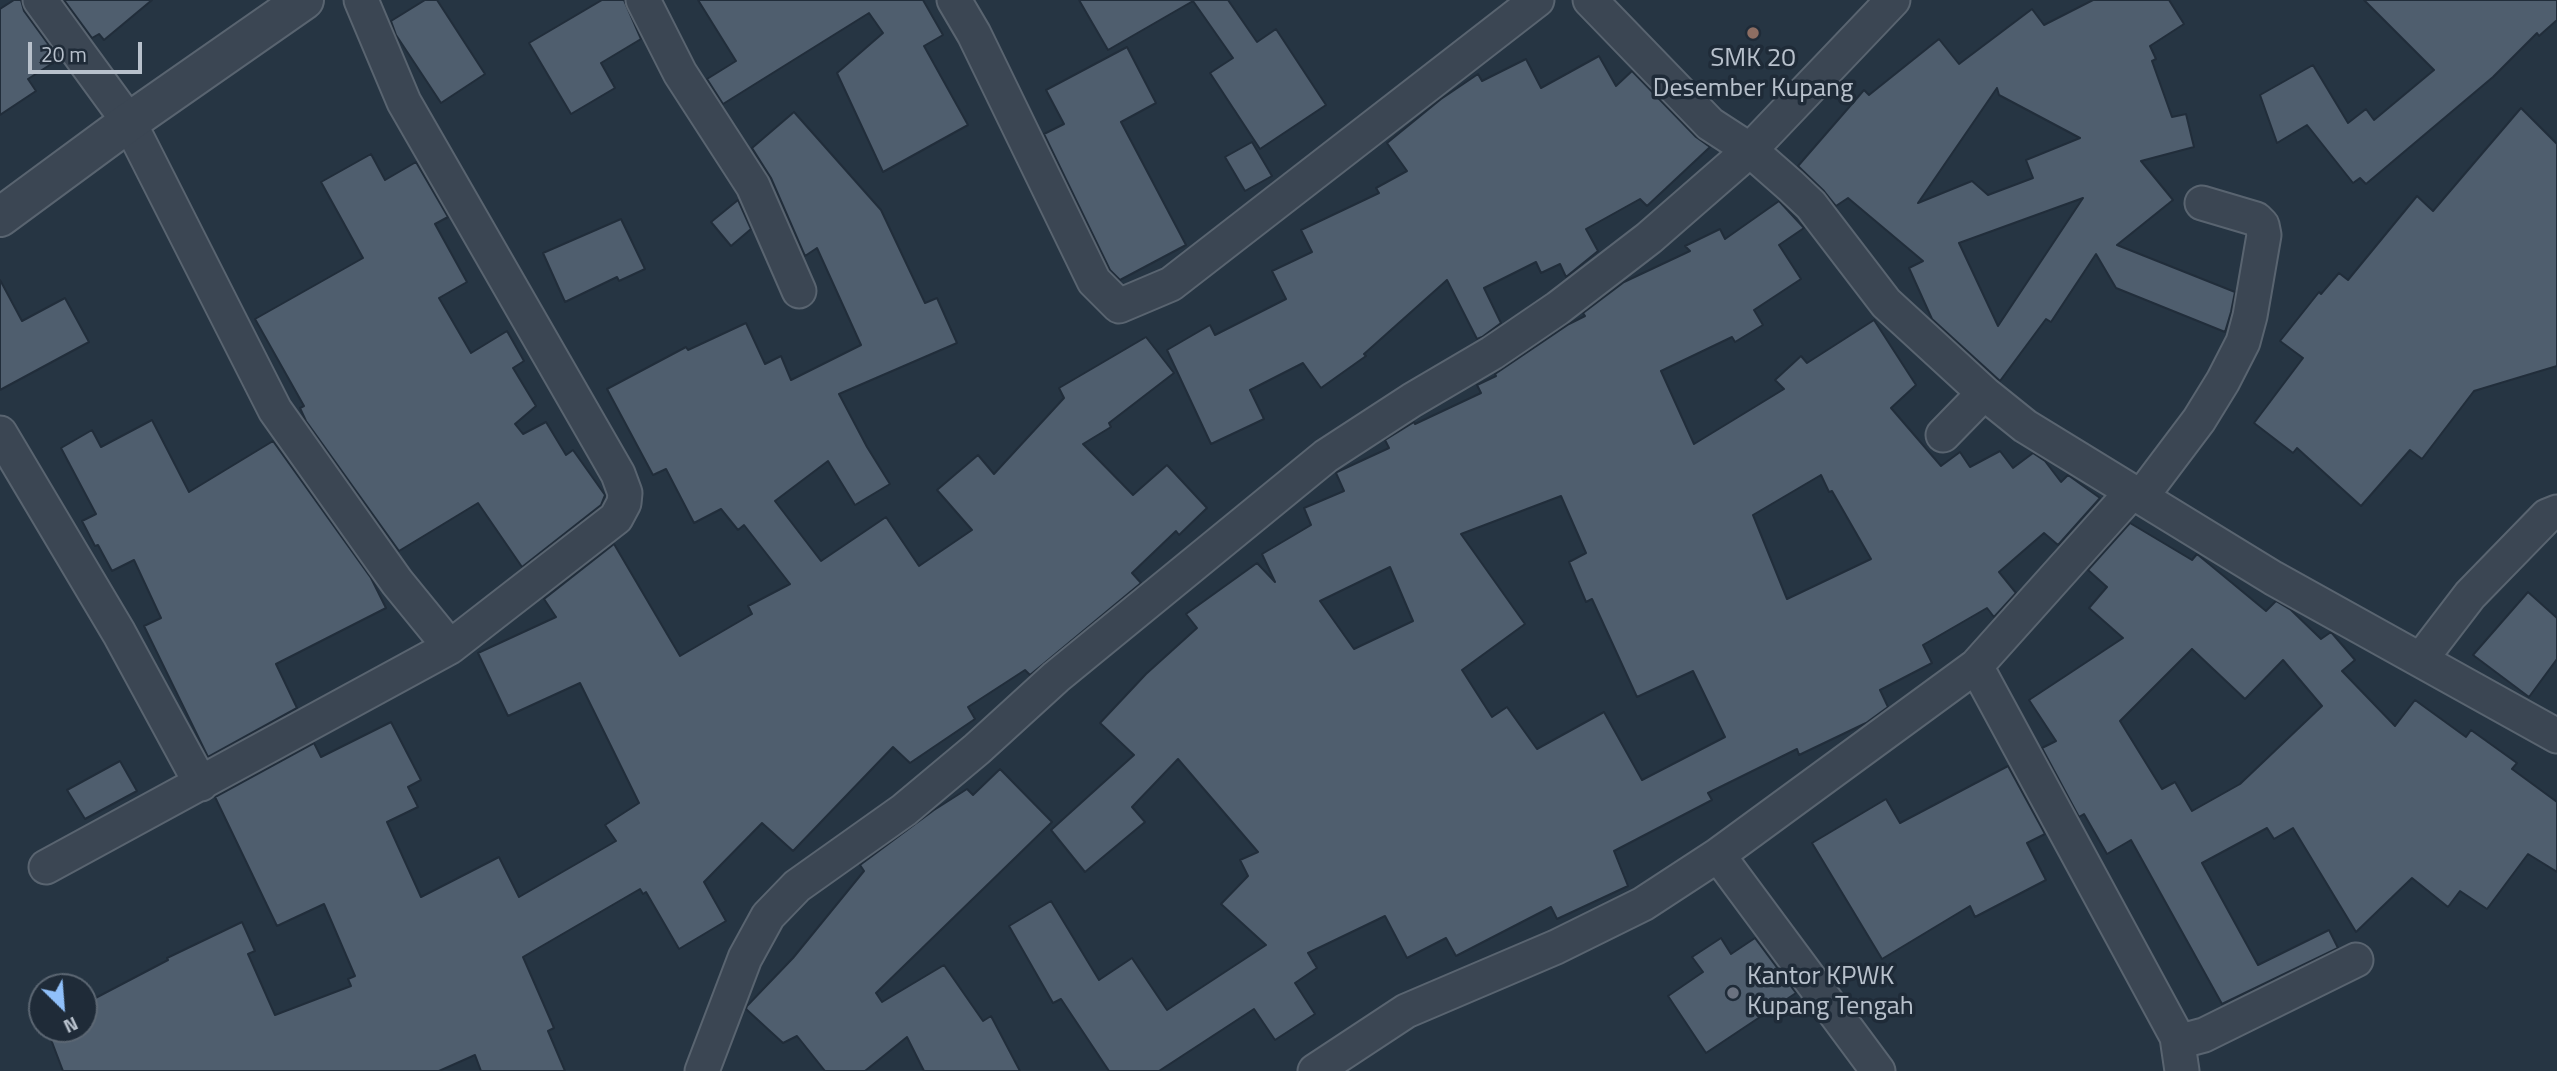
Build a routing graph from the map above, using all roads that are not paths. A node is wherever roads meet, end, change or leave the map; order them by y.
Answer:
1 (40, 0) edge
2 (304, 0) edge
3 (360, 0) edge
4 (643, 0) edge
5 (954, 0) edge
6 (1537, 0) edge
7 (1590, 0) edge
8 (1893, 0) edge
9 (129, 122) junction
10 (1750, 150) junction
11 (2202, 202) dead end
12 (0, 217) edge
13 (799, 291) dead end
14 (1984, 393) junction
15 (0, 433) edge
16 (1943, 435) dead end
17 (2137, 495) junction
18 (2557, 512) edge
19 (450, 647) junction
20 (2421, 659) junction
21 (1976, 666) junction
22 (2557, 736) edge
23 (201, 784) junction
24 (1718, 855) junction
25 (46, 867) dead end
26 (2356, 960) dead end
27 (2176, 1037) junction
28 (702, 1071) edge
29 (1315, 1071) edge
30 (1878, 1071) edge
31 (2182, 1071) edge

1 - 9 street
2 - 9 street
3 - 19 street
4 - 13 street
5 - 6 street
7 - 10 street
8 - 10 street
9 - 12 street
9 - 19 street
10 - 14 street
10 - 28 street
11 - 17 street
14 - 16 street
14 - 17 street
15 - 23 street
17 - 20 street
17 - 21 street
18 - 20 street
19 - 23 street
20 - 22 street
21 - 24 street
21 - 27 street
23 - 25 street
24 - 29 street
24 - 30 street
26 - 27 street
27 - 31 street

